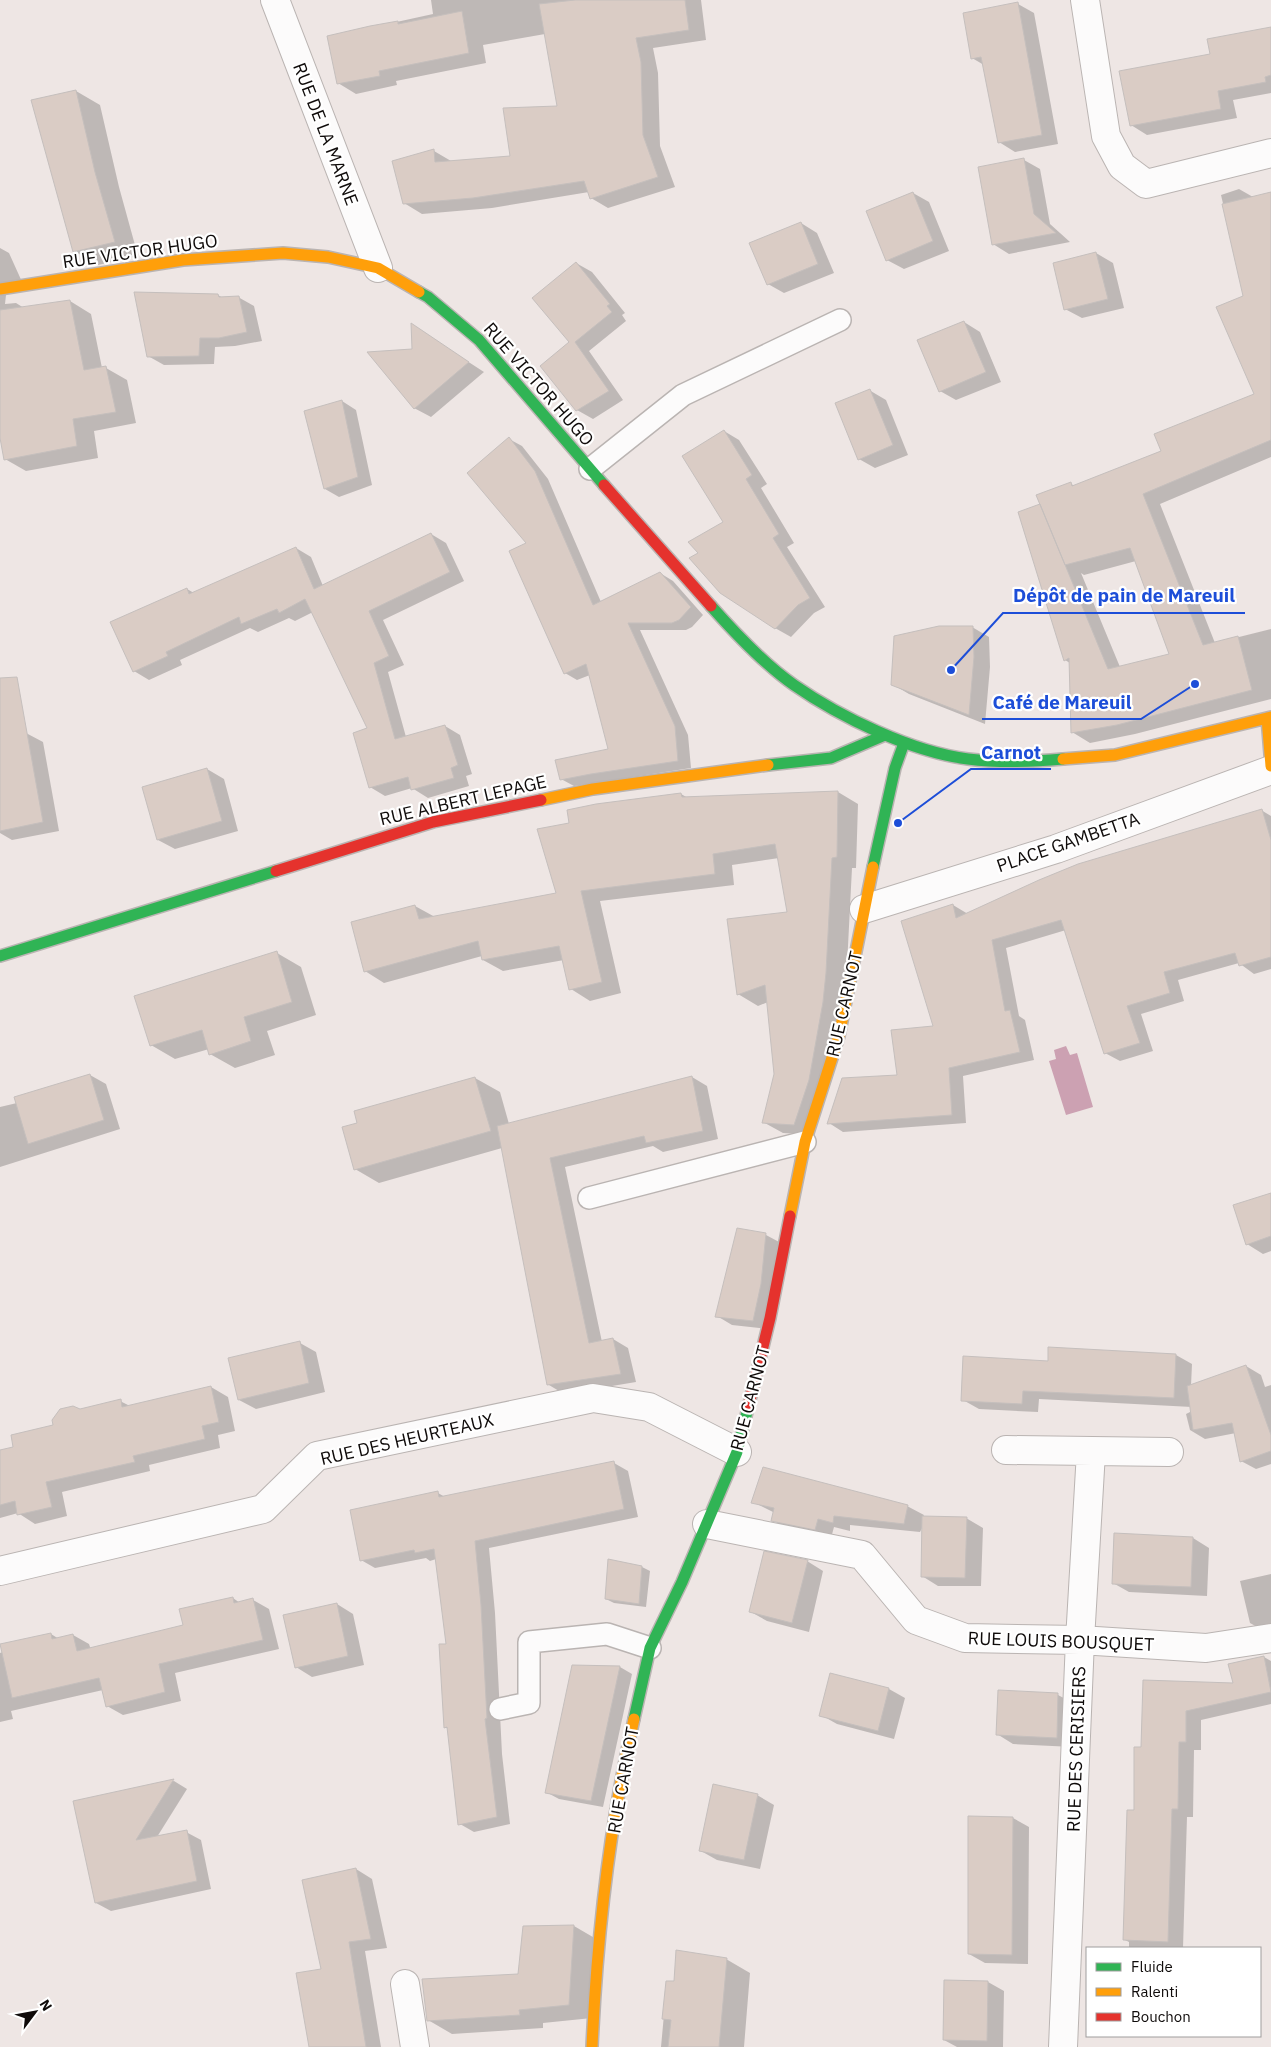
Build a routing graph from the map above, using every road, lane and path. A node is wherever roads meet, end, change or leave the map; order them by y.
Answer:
1 (275, 0) edge
2 (1085, 0) edge
3 (1271, 153) edge
4 (378, 268) junction
5 (0, 289) edge
6 (840, 320) dead end
7 (590, 469) junction
8 (1269, 718) edge
9 (885, 735) junction
10 (904, 743) junction
11 (1271, 768) edge
12 (864, 909) junction
13 (0, 956) edge
14 (805, 1142) junction
15 (589, 1198) dead end
16 (1006, 1450) dead end
17 (737, 1452) junction
18 (1091, 1452) junction
19 (1169, 1452) dead end
20 (707, 1524) junction
21 (0, 1570) edge
22 (1271, 1638) edge
23 (1080, 1640) junction
24 (650, 1648) junction
25 (500, 1709) dead end
26 (405, 1984) dead end
27 (415, 2047) edge
28 (592, 2047) edge
29 (1063, 2047) edge

1 - 4 street, RUE DE LA MARNE
2 - 3 street
4 - 5 street, RUE VICTOR HUGO
4 - 7 street, RUE VICTOR HUGO
6 - 7 lane
7 - 9 street, RUE VICTOR HUGO
8 - 10 street
8 - 11 street
9 - 10 street, RUE VICTOR HUGO
9 - 13 street, RUE ALBERT LEPAGE
10 - 12 street, RUE CARNOT
11 - 12 street, PLACE GAMBETTA
12 - 14 street, RUE CARNOT
14 - 15 lane
14 - 17 street, RUE CARNOT
16 - 18 street
17 - 20 street, RUE CARNOT
17 - 21 street, RUE DES HEURTEAUX
18 - 19 street
18 - 23 street, RUE DES CERISIERS
20 - 23 street, RUE LOUIS BOUSQUET
20 - 24 street, RUE CARNOT
22 - 23 street, RUE LOUIS BOUSQUET
23 - 29 street, RUE DES CERISIERS
24 - 25 lane
24 - 28 street, RUE CARNOT
26 - 27 street

